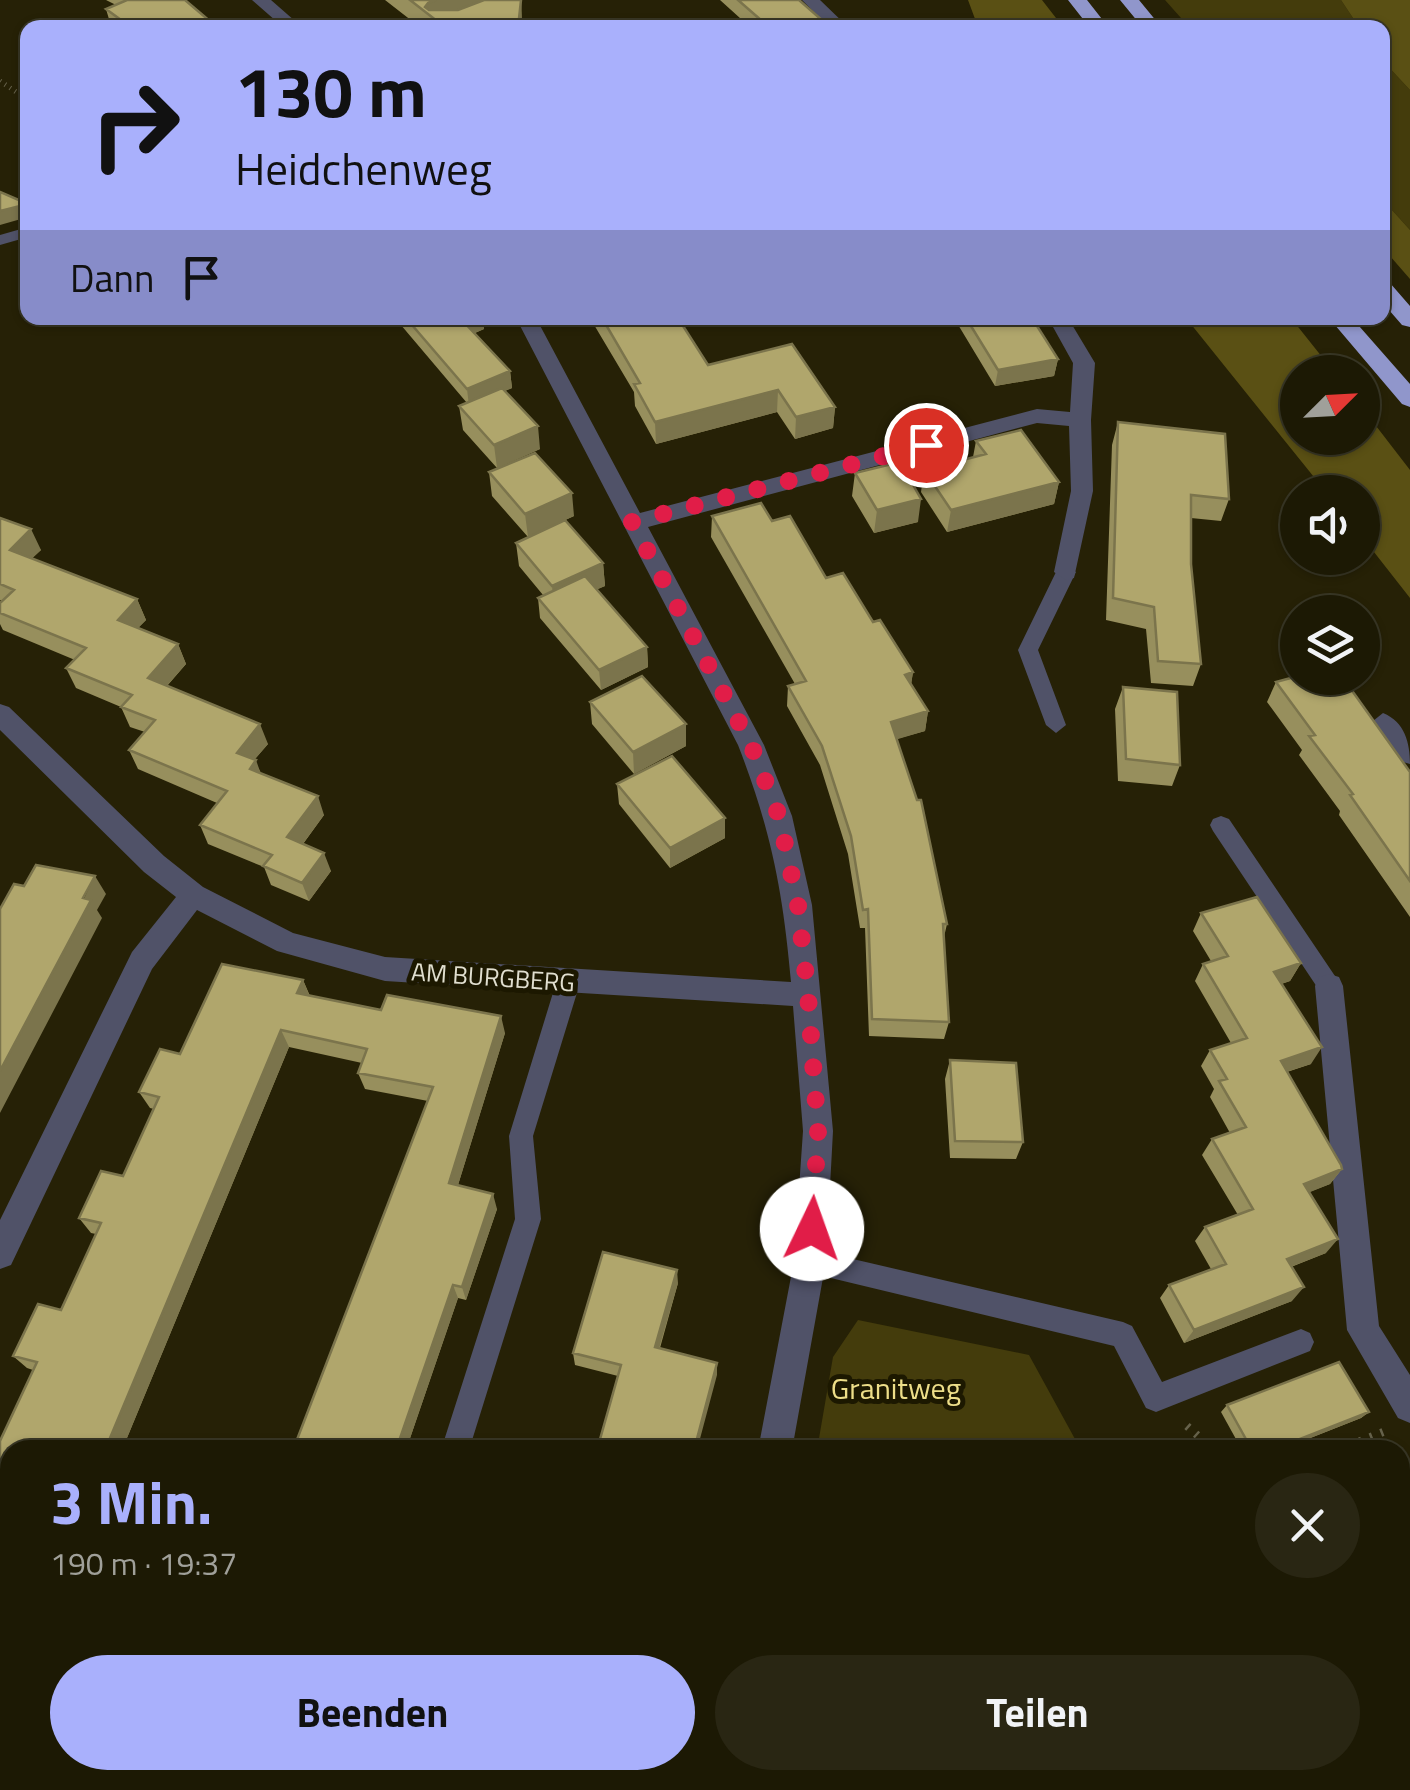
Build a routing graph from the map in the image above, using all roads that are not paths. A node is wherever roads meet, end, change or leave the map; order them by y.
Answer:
1 (260, 0) edge
2 (810, 0) edge
3 (1077, 0) edge
4 (1129, 0) edge
5 (285, 20) edge
6 (832, 20) edge
7 (1093, 20) edge
8 (1146, 20) edge
9 (1390, 297) edge
10 (1410, 320) edge
11 (530, 325) edge
12 (1062, 325) edge
13 (1346, 325) edge
14 (1410, 399) edge
15 (1080, 420) junction
16 (632, 522) junction
17 (1066, 572) joint
18 (0, 714) edge
19 (1383, 721) dead end
20 (1056, 725) dead end
21 (1410, 756) edge
22 (1221, 825) dead end
23 (193, 895) junction
24 (568, 983) junction
25 (1329, 986) joint
26 (808, 995) junction
27 (0, 1254) edge
28 (810, 1262) junction
29 (1301, 1342) dead end
30 (1410, 1406) edge
31 (458, 1440) edge
32 (777, 1440) edge

1 - 5 street
2 - 6 street
3 - 7 highway
4 - 8 highway
9 - 10 highway
11 - 16 street
12 - 15 street
13 - 14 highway
15 - 16 street
15 - 17 street
16 - 26 street
17 - 20 lane
18 - 23 street, AM BURGBERG
19 - 21 lane
22 - 25 lane
23 - 24 street, AM BURGBERG
23 - 27 street
24 - 26 street, AM BURGBERG
24 - 31 lane
25 - 30 street
26 - 28 street
28 - 29 lane
28 - 32 street

